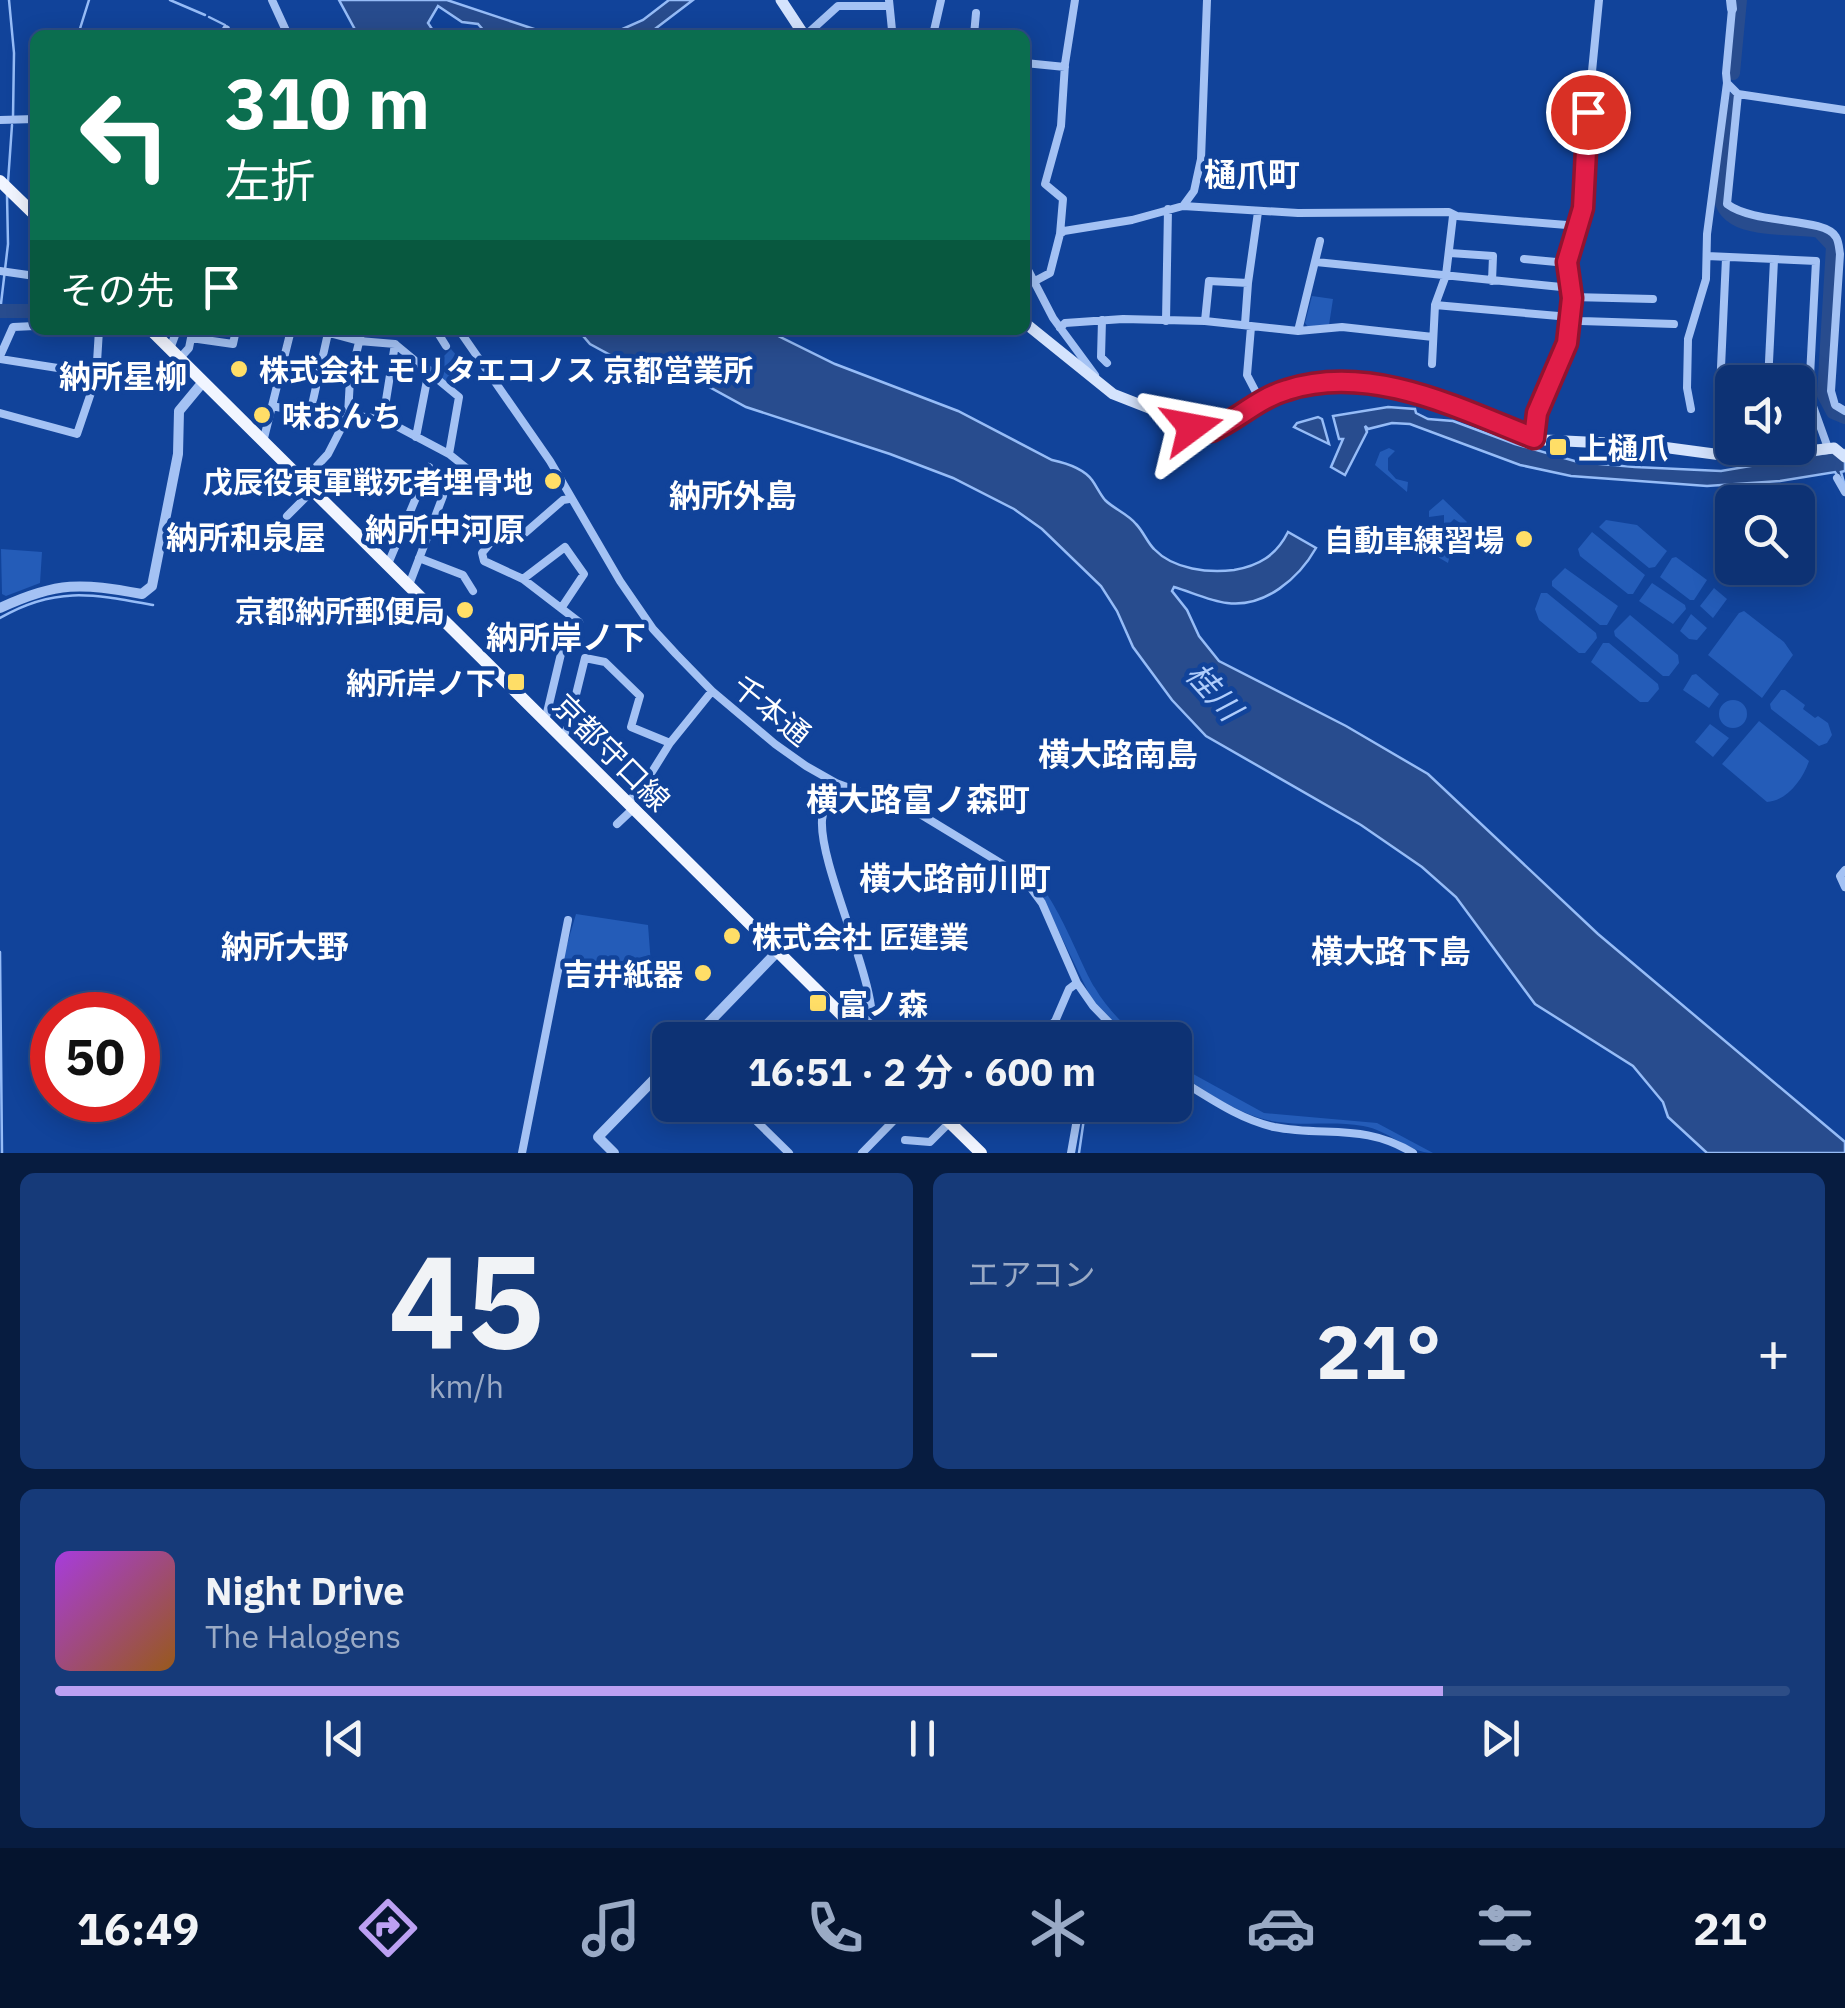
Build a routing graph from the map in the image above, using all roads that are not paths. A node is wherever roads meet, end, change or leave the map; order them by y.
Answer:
1 (272, 0) edge
2 (942, 0) edge
3 (1075, 0) edge
4 (1207, 0) edge
5 (1599, 0) edge
6 (786, 2) edge
7 (889, 3) edge
8 (1732, 5) edge
9 (976, 12) dead end
10 (286, 30) edge
11 (802, 30) edge
12 (811, 30) edge
13 (888, 30) edge
14 (934, 30) edge
15 (974, 30) edge
16 (1030, 65) edge
17 (1030, 66) edge
18 (1065, 67) junction
19 (1042, 70) dead end
20 (1727, 83) junction
21 (1738, 94) junction
22 (1845, 110) edge
23 (5, 185) edge
24 (1184, 206) junction
25 (1168, 209) junction
26 (30, 210) edge
27 (1258, 212) junction
28 (1453, 216) junction
29 (1579, 226) junction
30 (1060, 234) junction
31 (1320, 241) dead end
32 (1450, 253) junction
33 (1707, 256) junction
34 (1726, 258) junction
35 (1524, 259) dead end
36 (1774, 260) junction
37 (1316, 262) junction
38 (1567, 262) junction
39 (5, 272) edge
40 (1030, 272) edge
41 (30, 275) edge
42 (1446, 275) junction
43 (1035, 281) junction
44 (1492, 281) junction
45 (1248, 283) junction
46 (1572, 293) junction
47 (1652, 299) dead end
48 (1435, 305) junction
49 (1570, 317) junction
50 (1102, 320) junction
51 (1166, 321) junction
52 (1205, 321) junction
53 (1674, 324) dead end
54 (1248, 325) junction
55 (30, 326) edge
56 (1030, 328) edge
57 (1060, 328) junction
58 (1298, 331) junction
59 (99, 335) edge
60 (156, 335) edge
61 (177, 335) edge
62 (207, 335) edge
63 (235, 335) edge
64 (289, 335) edge
65 (328, 335) edge
66 (335, 335) edge
67 (361, 335) edge
68 (439, 335) edge
69 (463, 335) edge
70 (1433, 337) junction
71 (359, 342) junction
72 (395, 344) junction
73 (446, 346) dead end
74 (175, 354) junction
75 (0, 357) edge
76 (1108, 362) dead end
77 (1432, 364) dead end
78 (1721, 365) edge
79 (1769, 365) edge
80 (1812, 365) edge
81 (429, 370) junction
82 (96, 374) junction
83 (202, 382) junction
84 (1098, 384) junction
85 (1831, 398) junction
86 (1260, 400) junction
87 (1815, 400) edge
88 (272, 406) junction
89 (1691, 410) dead end
90 (1845, 412) edge
91 (0, 413) edge
92 (310, 414) junction
93 (1815, 417) edge
94 (347, 418) junction
95 (382, 419) junction
96 (416, 436) junction
97 (1534, 438) junction
98 (262, 442) junction
99 (1838, 450) edge
100 (449, 454) junction
101 (1715, 455) edge
102 (429, 467) dead end
103 (469, 470) dead end
104 (1840, 477) edge
105 (308, 486) junction
106 (421, 486) junction
107 (1845, 492) edge
108 (569, 499) junction
109 (286, 516) dead end
110 (419, 558) junction
111 (388, 564) junction
112 (523, 580) junction
113 (408, 586) junction
114 (473, 591) dead end
115 (562, 607) junction
116 (0, 608) edge
117 (712, 691) junction
118 (545, 721) junction
119 (562, 738) junction
120 (670, 743) junction
121 (836, 783) junction
122 (631, 805) junction
123 (617, 824) dead end
124 (1845, 870) edge
125 (1845, 886) edge
126 (568, 920) dead end
127 (778, 952) junction
128 (1077, 982) junction
129 (710, 1022) edge
130 (850, 1022) edge
131 (874, 1022) edge
132 (1054, 1022) edge
133 (1109, 1022) edge
134 (652, 1082) edge
135 (1192, 1086) edge
136 (757, 1122) edge
137 (892, 1122) edge
138 (950, 1122) joint
139 (1076, 1122) edge
140 (905, 1140) dead end
141 (522, 1153) edge
142 (614, 1153) edge
143 (788, 1153) edge
144 (862, 1153) edge
145 (981, 1153) edge
146 (1071, 1153) edge
147 (1413, 1153) edge

1 - 10 street
2 - 14 street
3 - 18 street
4 - 24 street
5 - 29 street
6 - 11 main road
7 - 12 street
7 - 13 street
8 - 20 street
9 - 15 street
16 - 18 street
17 - 19 street
18 - 30 street
20 - 21 street
20 - 33 street
21 - 22 street
21 - 85 street
23 - 26 main road
24 - 25 street
24 - 27 street
25 - 30 street
25 - 51 street
27 - 28 street
27 - 45 street
28 - 29 street
28 - 32 street
29 - 38 street
30 - 43 street
31 - 37 street
32 - 42 street
32 - 44 street
33 - 34 street
33 - 89 street
34 - 36 street
34 - 78 street
35 - 38 street
36 - 79 street
36 - 80 street
37 - 42 street
37 - 58 street
38 - 46 street
39 - 41 street
40 - 43 street
42 - 44 street
42 - 48 street
43 - 57 street
44 - 46 street
45 - 52 street
45 - 54 street
46 - 47 street
46 - 49 street
48 - 49 street
48 - 70 street
49 - 53 street
49 - 97 street
50 - 51 street
50 - 57 street
50 - 76 street
51 - 52 street
52 - 54 street
54 - 58 street
54 - 86 street
55 - 75 street
56 - 84 main road
57 - 84 street
58 - 70 street
59 - 82 street
60 - 74 main road, 京都守口線
61 - 74 street
62 - 63 street
62 - 74 street
64 - 88 street
65 - 92 street
66 - 71 street
67 - 71 street
68 - 73 street
69 - 108 street, 千本通
70 - 77 street
71 - 72 street
71 - 94 street
72 - 81 street
72 - 95 street
74 - 83 main road, 京都守口線
75 - 82 street
81 - 96 street
81 - 100 street
82 - 91 street
83 - 98 main road, 京都守口線
83 - 116 street
84 - 86 main road
85 - 87 street
85 - 90 street
86 - 97 main road
88 - 92 street
88 - 98 street
92 - 94 street
93 - 99 street
94 - 95 street
94 - 105 street
95 - 96 street
96 - 100 street
97 - 101 main road
98 - 105 main road, 京都守口線
100 - 103 street
102 - 106 street
104 - 107 street
105 - 109 street
105 - 111 main road, 京都守口線
106 - 110 street
106 - 111 street
108 - 112 street
108 - 117 street, 千本通
110 - 113 street
110 - 114 street
111 - 113 main road, 京都守口線
112 - 115 street
112 - 115 street
113 - 118 main road, 京都守口線
115 - 118 street
117 - 120 street
117 - 121 street, 千本通
118 - 119 main road, 京都守口線
119 - 120 street
119 - 122 main road, 京都守口線
120 - 122 street
121 - 128 street, 千本通
121 - 131 street
122 - 123 street
122 - 127 main road, 京都守口線
124 - 125 street
126 - 141 street
127 - 129 street
127 - 130 main road, 京都守口線
128 - 132 street
128 - 133 street, 千本通
134 - 142 street
135 - 147 street
136 - 143 street
137 - 144 street
138 - 140 street
138 - 145 main road
139 - 146 street

